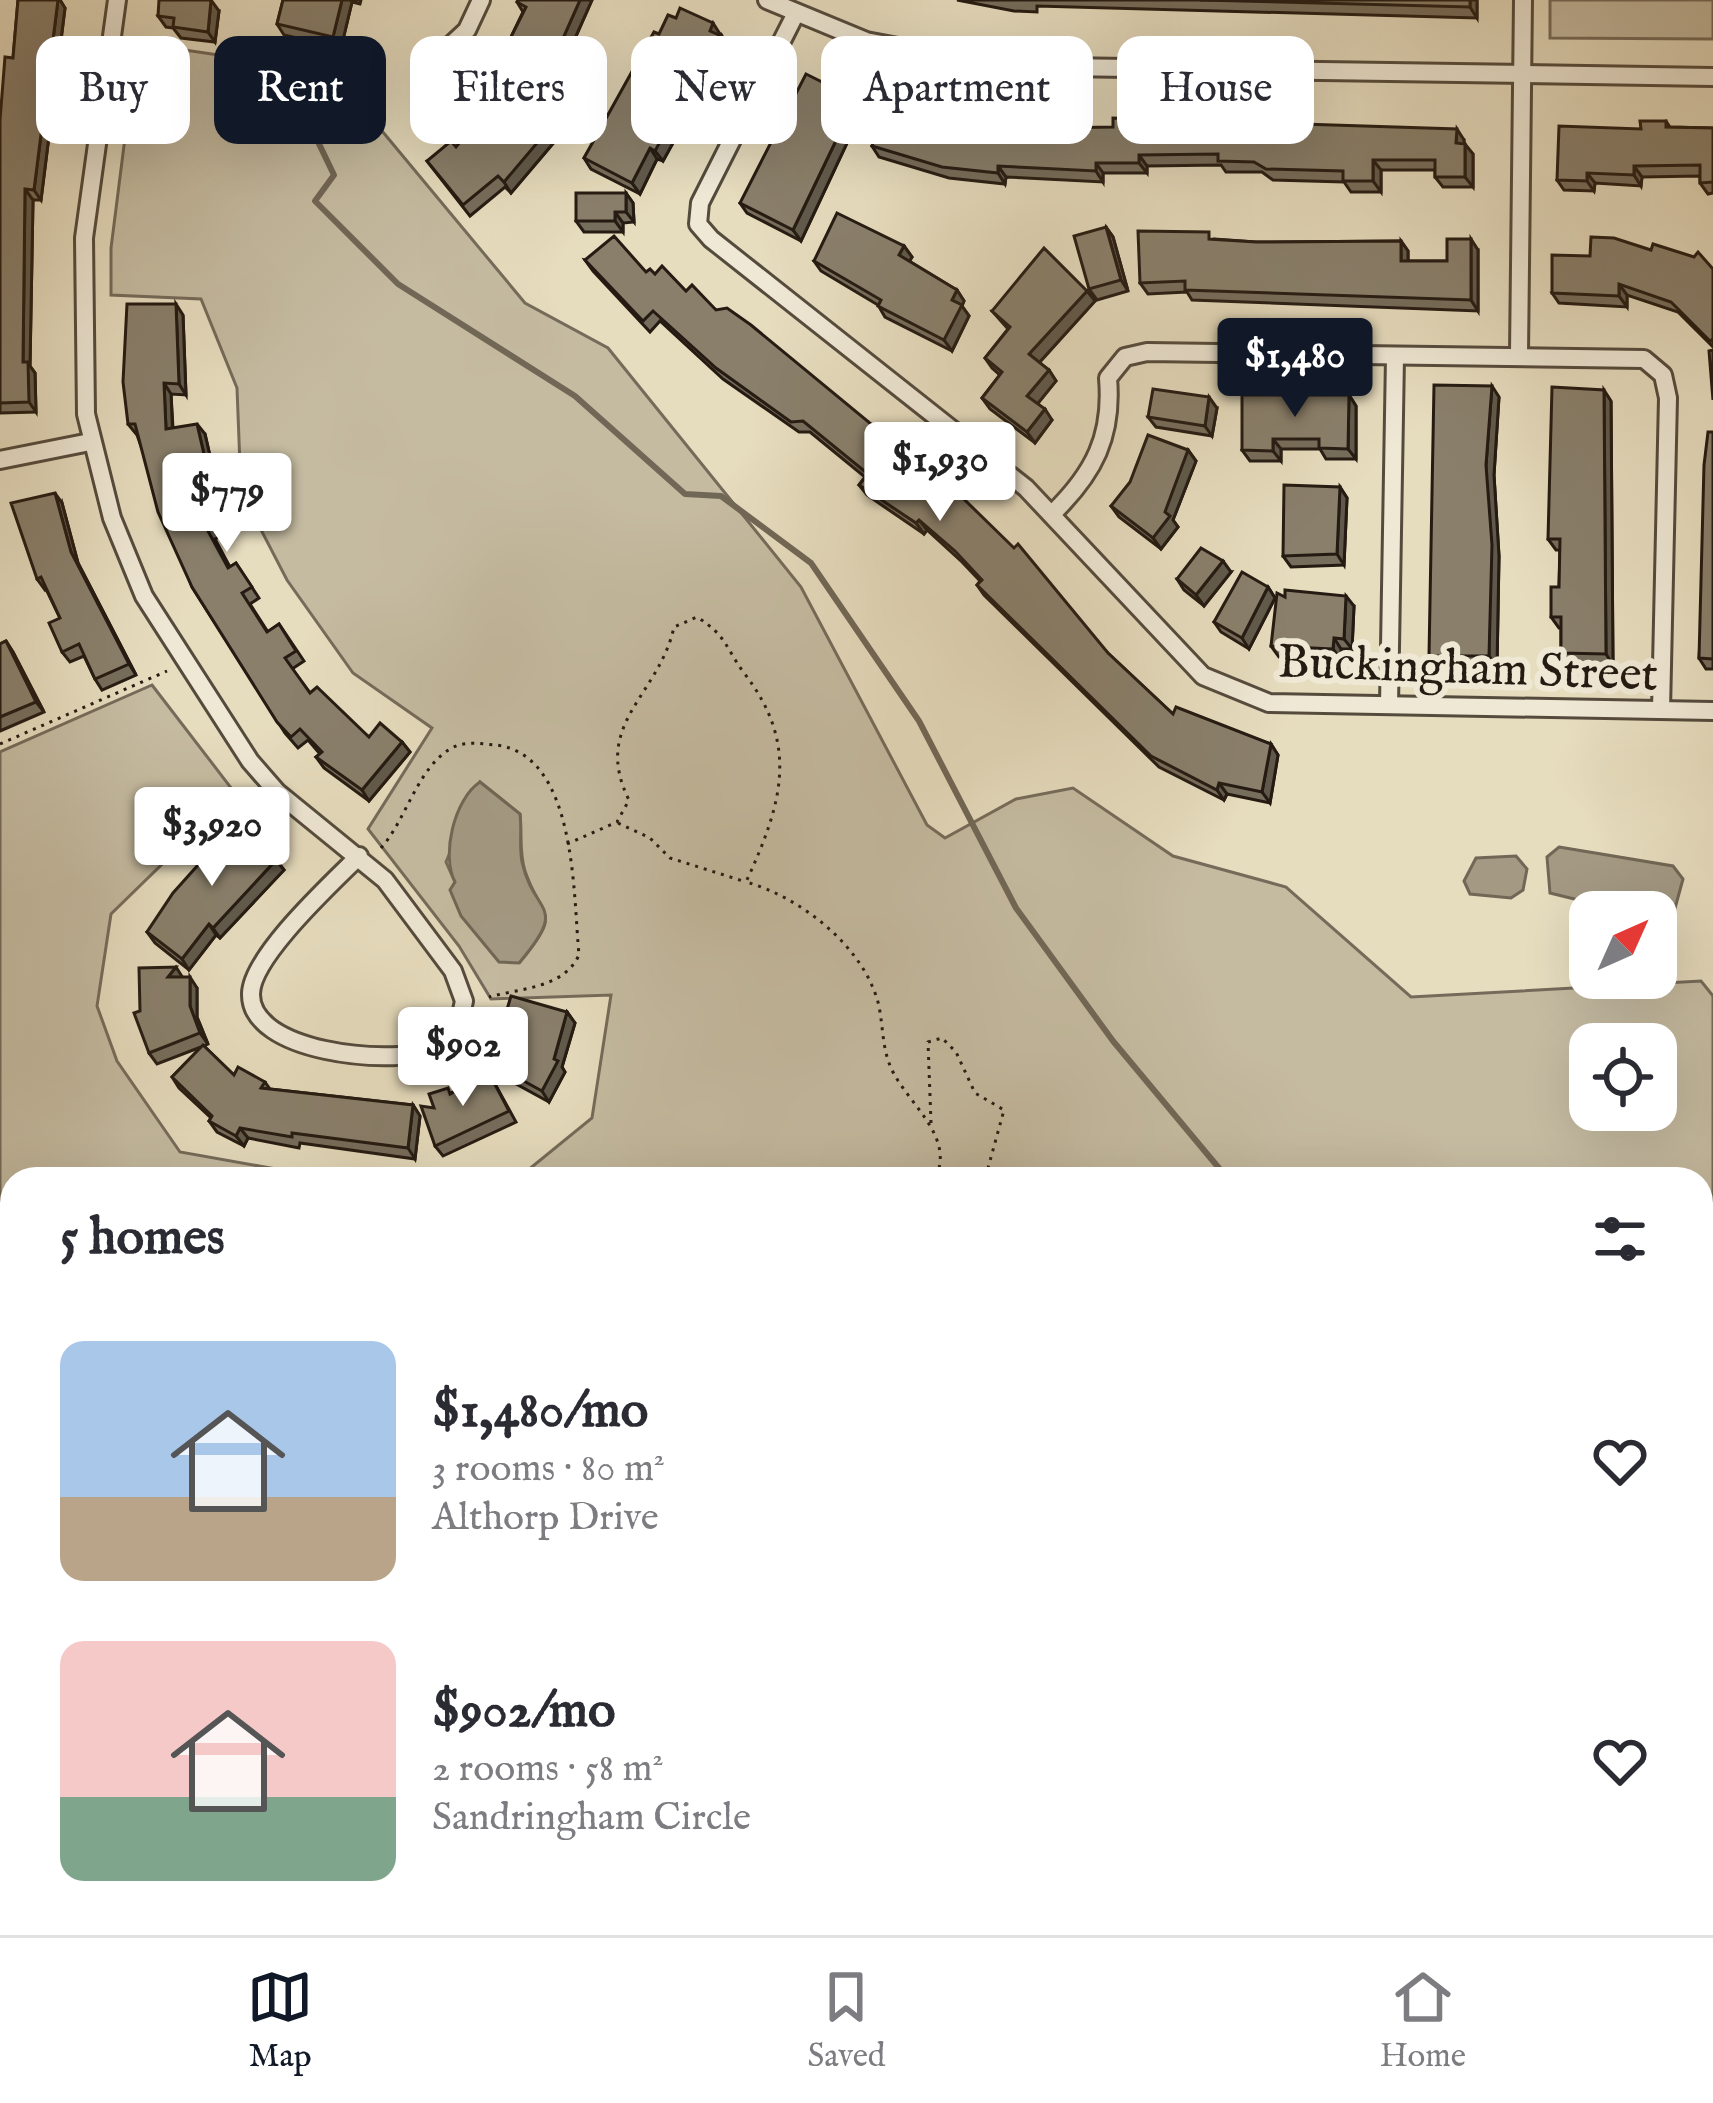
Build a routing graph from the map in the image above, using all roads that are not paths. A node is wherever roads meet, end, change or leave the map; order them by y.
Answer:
1 (117, 0) edge
2 (481, 0) edge
3 (767, 0) edge
4 (1523, 0) edge
5 (796, 13) junction
6 (460, 36) edge
7 (1523, 73) junction
8 (1713, 76) edge
9 (1519, 354) junction
10 (1395, 357) junction
11 (90, 442) junction
12 (0, 460) edge
13 (1053, 513) junction
14 (1389, 705) junction
15 (1661, 710) junction
16 (1713, 711) edge
17 (359, 856) junction

1 - 11 street
2 - 6 street
3 - 5 street
4 - 7 street
5 - 7 street
5 - 13 street, Buckingham Street
7 - 8 street
7 - 9 street
9 - 10 street
9 - 15 street
10 - 13 street
10 - 14 street
11 - 12 street
11 - 17 street
13 - 14 street, Buckingham Street
14 - 15 street, Buckingham Street
15 - 16 street, Buckingham Street
17 - 17 street

